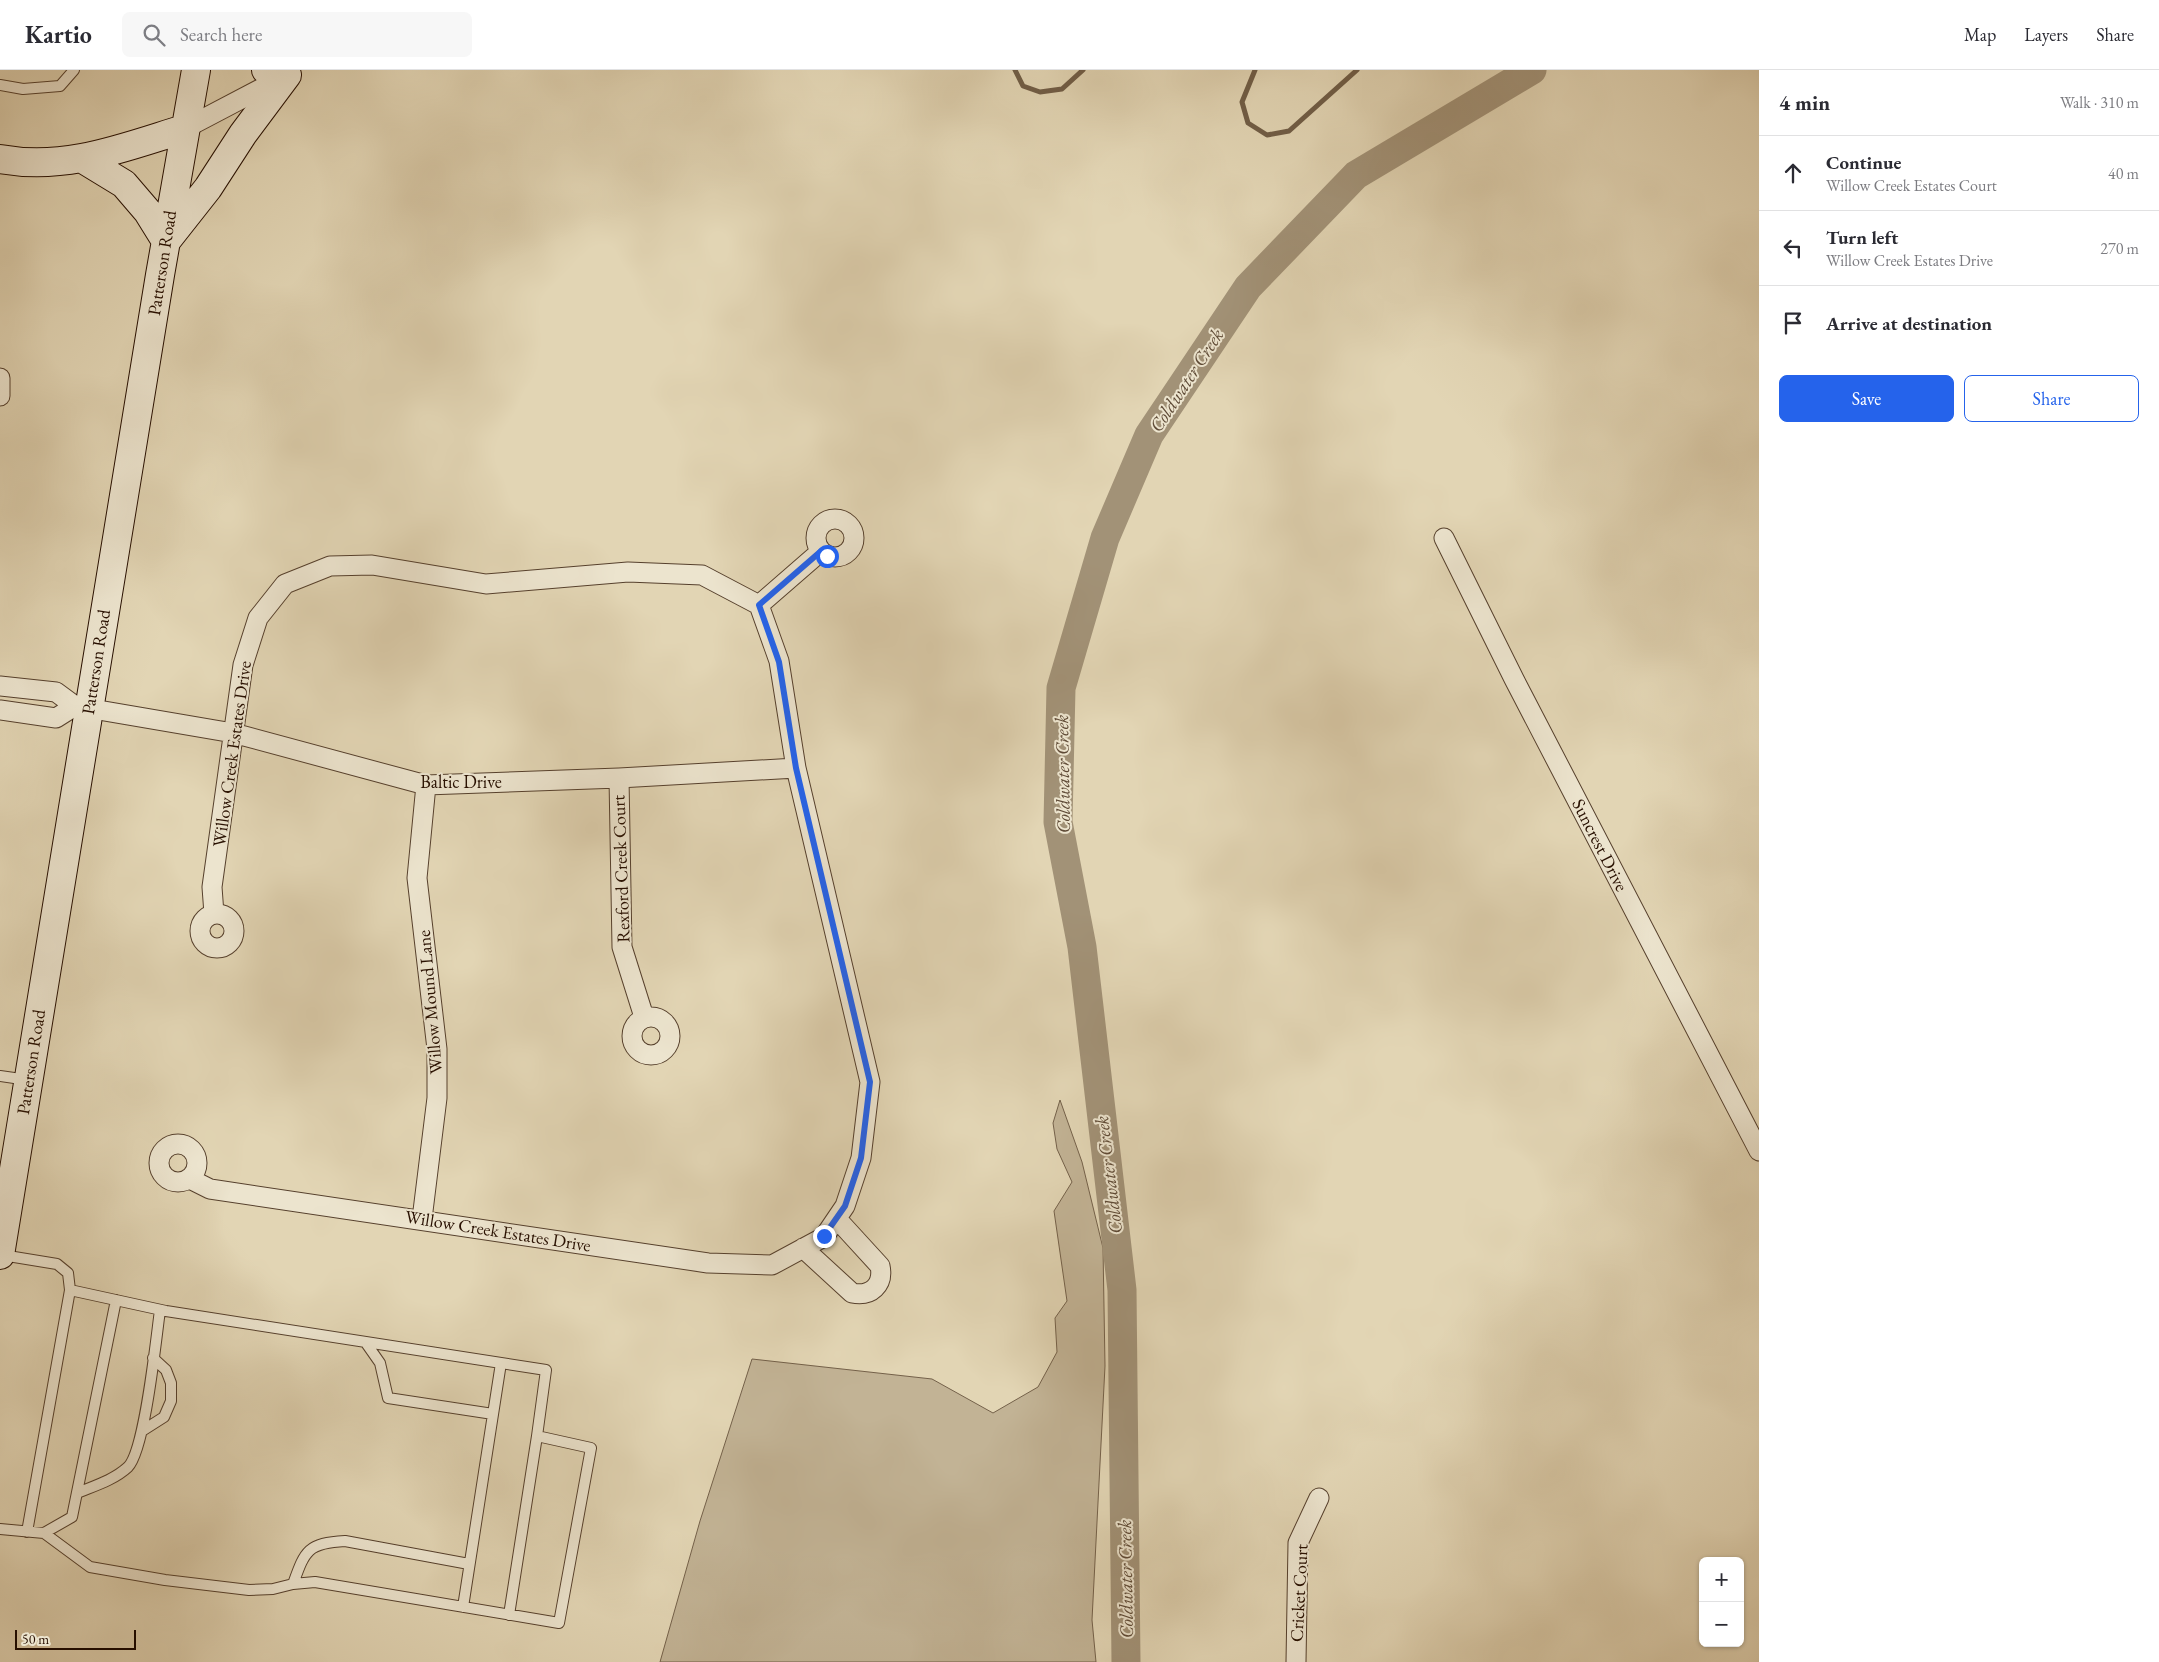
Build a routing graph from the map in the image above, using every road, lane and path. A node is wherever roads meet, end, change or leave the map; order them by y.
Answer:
1 (74, 70) edge
2 (196, 70) edge
3 (284, 72) edge
4 (0, 85) edge
5 (184, 129) junction
6 (0, 159) edge
7 (84, 159) junction
8 (166, 241) junction
9 (0, 378) edge
10 (0, 396) edge
11 (1444, 538) dead end
12 (820, 552) dead end
13 (759, 605) junction
14 (0, 686) edge
15 (82, 708) junction
16 (0, 710) edge
17 (233, 733) junction
18 (796, 768) junction
19 (619, 778) junction
20 (426, 785) junction
21 (214, 914) dead end
22 (644, 1017) dead end
23 (0, 1076) edge
24 (28, 1080) junction
25 (1759, 1151) edge
26 (190, 1179) dead end
27 (837, 1218) junction
28 (422, 1219) junction
29 (803, 1248) junction
30 (0, 1254) edge
31 (70, 1290) junction
32 (116, 1300) junction
33 (160, 1310) junction
34 (366, 1343) junction
35 (153, 1358) junction
36 (501, 1364) junction
37 (493, 1414) junction
38 (142, 1431) junction
39 (537, 1436) junction
40 (77, 1493) junction
41 (1319, 1498) dead end
42 (0, 1528) edge
43 (27, 1532) junction
44 (44, 1533) junction
45 (470, 1564) junction
46 (293, 1584) junction
47 (462, 1607) junction
48 (509, 1615) junction
49 (1296, 1662) edge

1 - 4 lane
2 - 5 main road, Patterson Road
3 - 5 street
3 - 8 main road
5 - 7 main road
5 - 8 main road, Patterson Road
6 - 7 main road
7 - 8 main road
8 - 15 main road, Patterson Road
9 - 10 street
11 - 25 street, Suncrest Drive
12 - 13 street
13 - 17 street, Willow Creek Estates Drive
13 - 18 street, Willow Creek Estates Drive
14 - 15 street, Baltic Drive
15 - 16 street
15 - 17 street, Baltic Drive
15 - 24 main road, Patterson Road
17 - 20 street, Baltic Drive
17 - 21 street, Willow Creek Estates Drive
18 - 19 street, Baltic Drive
18 - 27 street, Willow Creek Estates Drive
19 - 20 street, Baltic Drive
19 - 22 street, Rexford Creek Court
20 - 28 street, Willow Mound Lane
23 - 24 lane
24 - 30 main road, Patterson Road
26 - 28 street, Willow Creek Estates Drive
27 - 29 street, Willow Creek Estates Drive
27 - 29 street
28 - 29 street, Willow Creek Estates Drive
30 - 31 lane
31 - 32 lane
31 - 43 lane
32 - 33 lane
32 - 40 lane
33 - 34 lane
33 - 35 lane
34 - 36 lane
34 - 37 lane
35 - 38 lane
35 - 38 lane
36 - 37 lane
36 - 39 lane
37 - 45 lane
38 - 40 lane
39 - 48 lane
39 - 48 lane
40 - 44 lane
41 - 49 street, Cricket Court
42 - 43 lane
43 - 44 lane
44 - 46 lane
45 - 46 lane
45 - 47 lane
46 - 47 lane
47 - 48 lane

